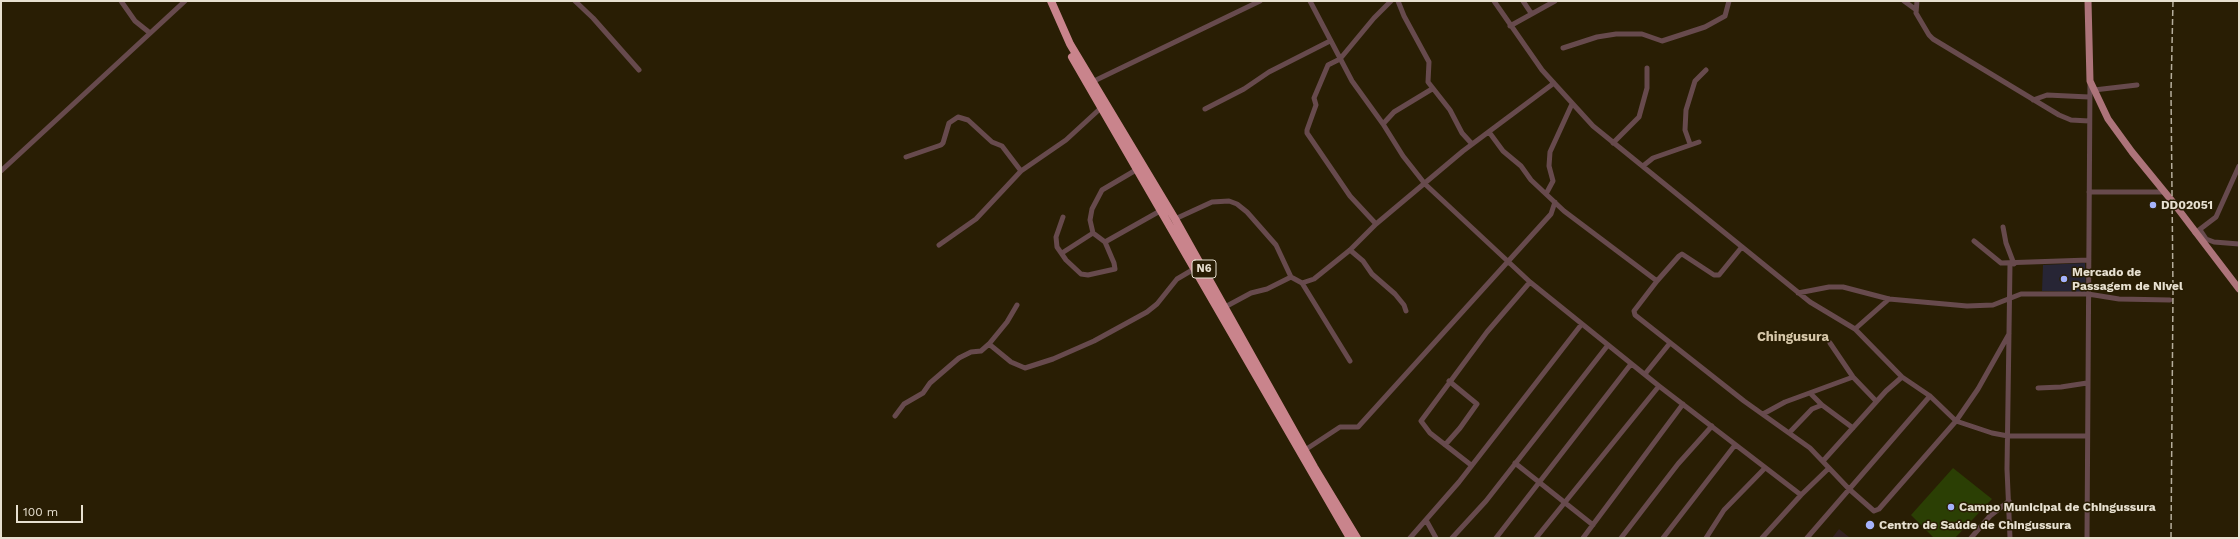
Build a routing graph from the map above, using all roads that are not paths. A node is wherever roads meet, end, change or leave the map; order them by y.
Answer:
1 (121, 1) edge
2 (185, 1) edge
3 (575, 1) edge
4 (1044, 1) edge
5 (1050, 1) edge
6 (1260, 1) edge
7 (1310, 1) edge
8 (1391, 1) edge
9 (1398, 1) edge
10 (1494, 1) edge
11 (1523, 1) edge
12 (1555, 1) edge
13 (1729, 1) edge
14 (1904, 1) edge
15 (1917, 1) edge
16 (2088, 1) edge
17 (1915, 9) junction
18 (1531, 13) junction
19 (1510, 26) junction
20 (150, 33) junction
21 (1330, 41) junction
22 (1563, 48) dead end
23 (1340, 59) junction
24 (1647, 68) dead end
25 (639, 70) dead end
26 (1706, 70) dead end
27 (2090, 81) junction
28 (1092, 82) junction
29 (1554, 84) junction
30 (2137, 86) dead end
31 (1432, 89) junction
32 (2094, 90) junction
33 (2089, 97) junction
34 (2033, 100) junction
35 (1572, 104) junction
36 (1103, 106) junction
37 (1205, 109) dead end
38 (2089, 121) junction
39 (1383, 124) junction
40 (1489, 132) junction
41 (1699, 142) dead end
42 (1614, 143) junction
43 (1472, 144) junction
44 (1690, 144) junction
45 (906, 157) dead end
46 (1643, 166) junction
47 (2239, 166) edge
48 (1136, 170) junction
49 (1, 171) edge
50 (1021, 171) junction
51 (1425, 184) junction
52 (2089, 192) junction
53 (2164, 192) junction
54 (1546, 194) junction
55 (1555, 202) junction
56 (1160, 211) junction
57 (1564, 211) junction
58 (1551, 214) junction
59 (1063, 217) dead end
60 (1175, 219) junction
61 (1376, 224) junction
62 (2003, 227) dead end
63 (2197, 232) junction
64 (1093, 233) junction
65 (1974, 241) dead end
66 (1105, 242) junction
67 (2239, 244) edge
68 (938, 245) dead end
69 (1741, 248) junction
70 (1350, 250) junction
71 (1062, 253) junction
72 (2089, 260) junction
73 (1507, 262) junction
74 (2012, 264) junction
75 (1194, 269) junction
76 (1291, 277) junction
77 (1657, 281) junction
78 (1530, 282) junction
79 (1302, 283) junction
80 (2239, 289) edge
81 (1798, 293) junction
82 (2088, 294) junction
83 (2010, 298) junction
84 (1889, 299) junction
85 (2170, 300) dead end
86 (1017, 305) dead end
87 (1225, 307) junction
88 (1406, 311) dead end
89 (1581, 325) junction
90 (1855, 330) junction
91 (2009, 334) junction
92 (1670, 343) junction
93 (1830, 343) dead end
94 (989, 344) junction
95 (1608, 345) junction
96 (1350, 361) dead end
97 (1631, 364) junction
98 (1645, 374) junction
99 (1853, 377) junction
100 (1902, 377) junction
101 (1449, 381) junction
102 (2087, 384) junction
103 (1659, 386) junction
104 (2038, 388) dead end
105 (1810, 393) junction
106 (1930, 396) junction
107 (1876, 401) junction
108 (1683, 404) junction
109 (1822, 405) junction
110 (1764, 414) junction
111 (895, 416) dead end
112 (1956, 421) junction
113 (1712, 426) junction
114 (1853, 428) junction
115 (1789, 432) junction
116 (2008, 436) junction
117 (2087, 436) junction
118 (1445, 445) junction
119 (1735, 445) junction
120 (1304, 450) junction
121 (1823, 461) junction
122 (1515, 463) junction
123 (1471, 465) junction
124 (1765, 468) junction
125 (1829, 468) junction
126 (1539, 483) junction
127 (1849, 489) junction
128 (1800, 494) junction
129 (2008, 501) junction
130 (1564, 503) junction
131 (1426, 520) junction
132 (1593, 525) junction
133 (1350, 538) edge
134 (1357, 538) edge
135 (1410, 538) edge
136 (1436, 538) edge
137 (1452, 538) edge
138 (1496, 538) edge
139 (1536, 538) edge
140 (1583, 538) edge
141 (1621, 538) edge
142 (1663, 538) edge
143 (1706, 538) edge
144 (1762, 538) edge
145 (1807, 538) edge
146 (1971, 538) edge
147 (2010, 538) edge
148 (2087, 538) edge

1 - 20 street
2 - 20 street
3 - 25 street
4 - 36 highway, N6
5 - 28 highway, N6
6 - 28 street
7 - 21 street
8 - 23 street
9 - 31 street
10 - 19 street
11 - 18 street
12 - 18 street
13 - 22 street
14 - 17 street
15 - 17 street
16 - 27 main road
17 - 34 street
18 - 19 street
19 - 29 street
20 - 49 street
21 - 23 street
21 - 37 street
23 - 39 street
23 - 61 street
24 - 42 street
26 - 44 street
27 - 32 main road
27 - 33 street
28 - 36 highway, N6
29 - 35 street
29 - 40 street
30 - 32 street
31 - 39 street
31 - 43 street
32 - 53 main road
33 - 34 street
33 - 38 street
34 - 38 street
35 - 42 street
35 - 54 street
36 - 48 highway, N6
36 - 50 street
36 - 60 highway, N6
38 - 52 street
39 - 51 street
40 - 43 street
40 - 54 street
41 - 44 street
42 - 46 street
43 - 51 street
44 - 46 street
45 - 50 street
46 - 69 street
47 - 63 street
48 - 56 highway, N6
48 - 64 street
50 - 68 street
51 - 61 street
51 - 73 street
52 - 53 street
52 - 72 street
53 - 63 main road
54 - 55 street
55 - 57 street
55 - 58 street
56 - 66 street
56 - 75 highway, N6
57 - 58 street
57 - 77 street
58 - 73 street
59 - 71 street
60 - 76 street
60 - 87 highway, N6
61 - 70 street
62 - 74 street
63 - 67 street
63 - 80 main road
64 - 66 street
64 - 71 street
65 - 74 street
66 - 71 street
69 - 77 street
69 - 81 street
70 - 79 street
70 - 88 street
72 - 74 street
72 - 82 street
73 - 78 street
73 - 120 street
74 - 83 street
75 - 94 street
75 - 133 highway, N6
76 - 79 street
76 - 87 street
77 - 92 street
78 - 89 street
78 - 101 street
79 - 96 street
81 - 84 street
81 - 90 street
82 - 83 street
82 - 85 street
82 - 102 street
83 - 84 street
83 - 91 street
84 - 90 street
86 - 94 street
87 - 120 highway, N6
89 - 95 street
89 - 123 street
90 - 100 street
91 - 112 street
91 - 116 street
92 - 98 street
92 - 110 street
93 - 99 street
94 - 111 street
95 - 97 street
95 - 122 street
97 - 98 street
97 - 126 street
98 - 103 street
99 - 105 street
99 - 107 street
100 - 106 street
100 - 107 street
101 - 118 street
101 - 118 street
102 - 104 street
102 - 117 street
103 - 108 street
103 - 130 street
105 - 109 street
105 - 110 street
106 - 112 street
106 - 127 street
107 - 114 street
108 - 113 street
108 - 132 street
109 - 114 street
109 - 115 street
110 - 115 street
112 - 116 street
112 - 127 street
113 - 119 street
113 - 141 street
114 - 121 street
115 - 121 street
116 - 117 street
116 - 129 street
117 - 148 street
118 - 123 street
119 - 124 street
119 - 142 street
120 - 134 highway, N6
121 - 125 street
122 - 126 street
122 - 137 street
123 - 131 street
124 - 128 street
124 - 143 street
125 - 127 street
125 - 128 street
126 - 130 street
126 - 138 street
127 - 145 street
128 - 144 street
129 - 146 street
129 - 147 street
130 - 132 street
130 - 139 street
131 - 135 street
131 - 136 street
132 - 140 street

